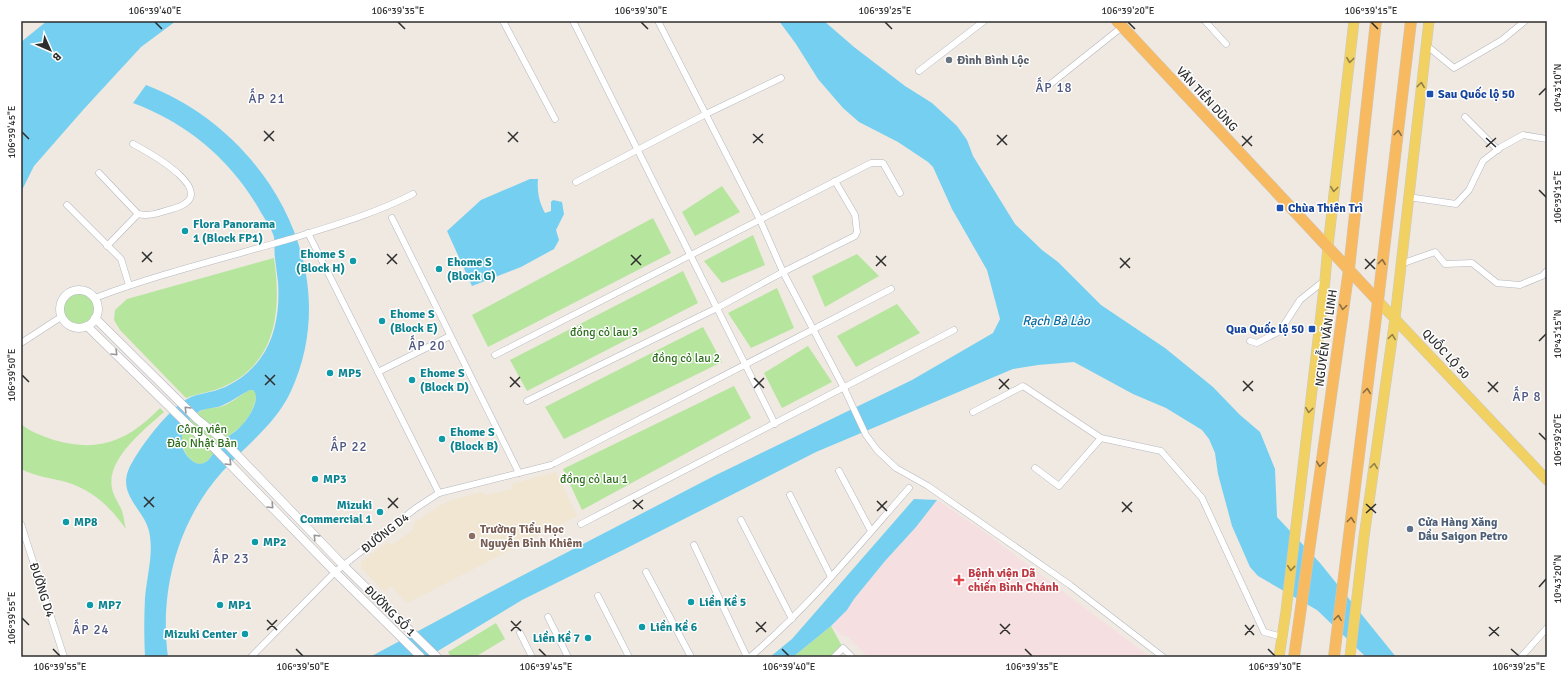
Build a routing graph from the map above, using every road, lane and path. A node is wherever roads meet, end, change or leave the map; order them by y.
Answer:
1 (503, 21) edge
2 (573, 21) edge
3 (658, 21) edge
4 (983, 21) edge
5 (1205, 21) edge
6 (1354, 21) edge
7 (1376, 21) edge
8 (1410, 21) edge
9 (1428, 21) edge
10 (1525, 21) edge
11 (1120, 24) edge
12 (1226, 44) dead end
13 (1426, 45) junction
14 (919, 71) dead end
15 (781, 78) dead end
16 (1048, 86) dead end
17 (706, 114) junction
18 (1465, 117) dead end
19 (555, 119) dead end
20 (1547, 139) edge
21 (133, 144) dead end
22 (637, 150) junction
23 (1498, 150) junction
24 (99, 173) dead end
25 (835, 181) junction
26 (576, 182) dead end
27 (900, 193) dead end
28 (413, 194) dead end
29 (1408, 197) junction
30 (66, 206) dead end
31 (138, 214) junction
32 (392, 218) dead end
33 (760, 220) junction
34 (308, 233) junction
35 (107, 246) junction
36 (1328, 246) junction
37 (690, 256) junction
38 (1401, 264) junction
39 (1349, 269) junction
40 (1547, 271) edge
41 (784, 272) junction
42 (1325, 280) junction
43 (129, 285) junction
44 (891, 289) dead end
45 (95, 298) junction
46 (1378, 301) junction
47 (717, 308) junction
48 (61, 317) junction
49 (95, 318) junction
50 (1395, 318) junction
51 (87, 326) junction
52 (813, 328) junction
53 (954, 330) dead end
54 (450, 336) junction
55 (1250, 341) dead end
56 (21, 343) edge
57 (495, 355) dead end
58 (745, 365) junction
59 (378, 372) junction
60 (844, 388) junction
61 (527, 401) dead end
62 (973, 412) dead end
63 (775, 424) junction
64 (1101, 438) junction
65 (1035, 468) dead end
66 (252, 470) junction
67 (839, 471) dead end
68 (520, 472) junction
69 (244, 478) junction
70 (1547, 480) edge
71 (909, 488) dead end
72 (438, 493) junction
73 (790, 495) dead end
74 (741, 520) dead end
75 (21, 524) edge
76 (581, 524) dead end
77 (871, 531) junction
78 (1349, 536) junction
79 (1364, 537) junction
80 (694, 545) dead end
81 (343, 565) junction
82 (335, 572) junction
83 (646, 572) dead end
84 (831, 577) junction
85 (598, 596) dead end
86 (548, 617) dead end
87 (792, 619) junction
88 (1547, 628) edge
89 (520, 633) dead end
90 (1282, 637) junction
91 (64, 657) edge
92 (251, 657) edge
93 (421, 657) edge
94 (437, 657) edge
95 (532, 657) edge
96 (568, 657) edge
97 (629, 657) edge
98 (691, 657) edge
99 (748, 657) edge
100 (834, 657) edge
101 (852, 657) edge
102 (1163, 657) edge
103 (1279, 657) edge
104 (1294, 657) edge
105 (1334, 657) edge
106 (1350, 657) edge
107 (1521, 657) edge

1 - 19 street
2 - 22 street
3 - 17 street
4 - 14 street
5 - 12 street
6 -> 36 main road, NGUYỄN VĂN LINH
7 - 39 highway, NGUYỄN VĂN LINH
46 -> 8 highway
9 - 13 main road
10 - 13 street
11 - 16 street
11 - 36 highway, VĂN TIẾN DŨNG
29 -> 13 main road
15 - 17 street
17 - 22 street
17 - 33 street
18 - 23 street
20 - 23 street
21 - 31 street
22 - 26 street
22 - 37 street
23 - 29 street
24 - 31 street
25 - 27 street
25 - 33 street
25 - 41 street
28 - 34 street
29 - 38 main road
30 - 35 street
31 - 35 street
32 - 54 street
33 - 37 street
33 - 41 street
34 - 43 street
34 - 59 street
35 - 43 street
36 - 39 highway, QUỐC LỘ 50
36 - 42 main road, NGUYỄN VĂN LINH
37 - 47 street
37 - 57 street
38 - 40 street
38 - 50 main road
39 - 46 highway, QUỐC LỘ 50
39 -> 104 highway, NGUYỄN VĂN LINH
41 - 47 street
41 - 52 street
42 - 55 street
42 -> 90 main road, NGUYỄN VĂN LINH
43 - 45 street
44 - 52 street, ĐƯỜNG D4
45 - 48 street
45 - 49 street
46 - 50 main road, QUỐC LỘ 50
78 -> 46 highway
47 - 58 street
47 - 61 street
48 - 51 street
48 - 56 street
49 - 51 street
66 -> 49 street, ĐƯỜNG SỐ 1
50 - 70 main road, QUỐC LỘ 50
79 -> 50 main road
51 -> 69 street, ĐƯỜNG SỐ 1
52 - 58 street, ĐƯỜNG D4
52 - 60 street
53 - 60 street
54 - 59 street
54 - 68 street
58 - 63 street
58 - 68 street, ĐƯỜNG D4
59 - 72 street
60 - 63 street
60 - 102 street
62 - 64 street
63 - 76 street
64 - 65 street
64 - 90 street
66 - 69 street
81 -> 66 street, ĐƯỜNG SỐ 1
67 - 77 street
68 - 72 street, ĐƯỜNG D4
69 -> 82 street, ĐƯỜNG SỐ 1
71 - 77 street
72 - 81 street, ĐƯỜNG D4
73 - 84 street
74 - 87 street
75 - 91 street, ĐƯỜNG D4
77 - 84 street
78 - 79 main road
105 -> 78 highway
79 - 106 main road
80 - 99 street
81 - 82 street, ĐƯỜNG D4
81 - 94 street, ĐƯỜNG SỐ 1
82 - 92 street, ĐƯỜNG D4
82 - 93 street, ĐƯỜNG SỐ 1
83 - 98 street
84 - 87 street
85 - 97 street
86 - 96 street
87 - 99 street
88 - 107 street
89 - 95 street
90 - 103 main road, NGUYỄN VĂN LINH
100 - 101 street

